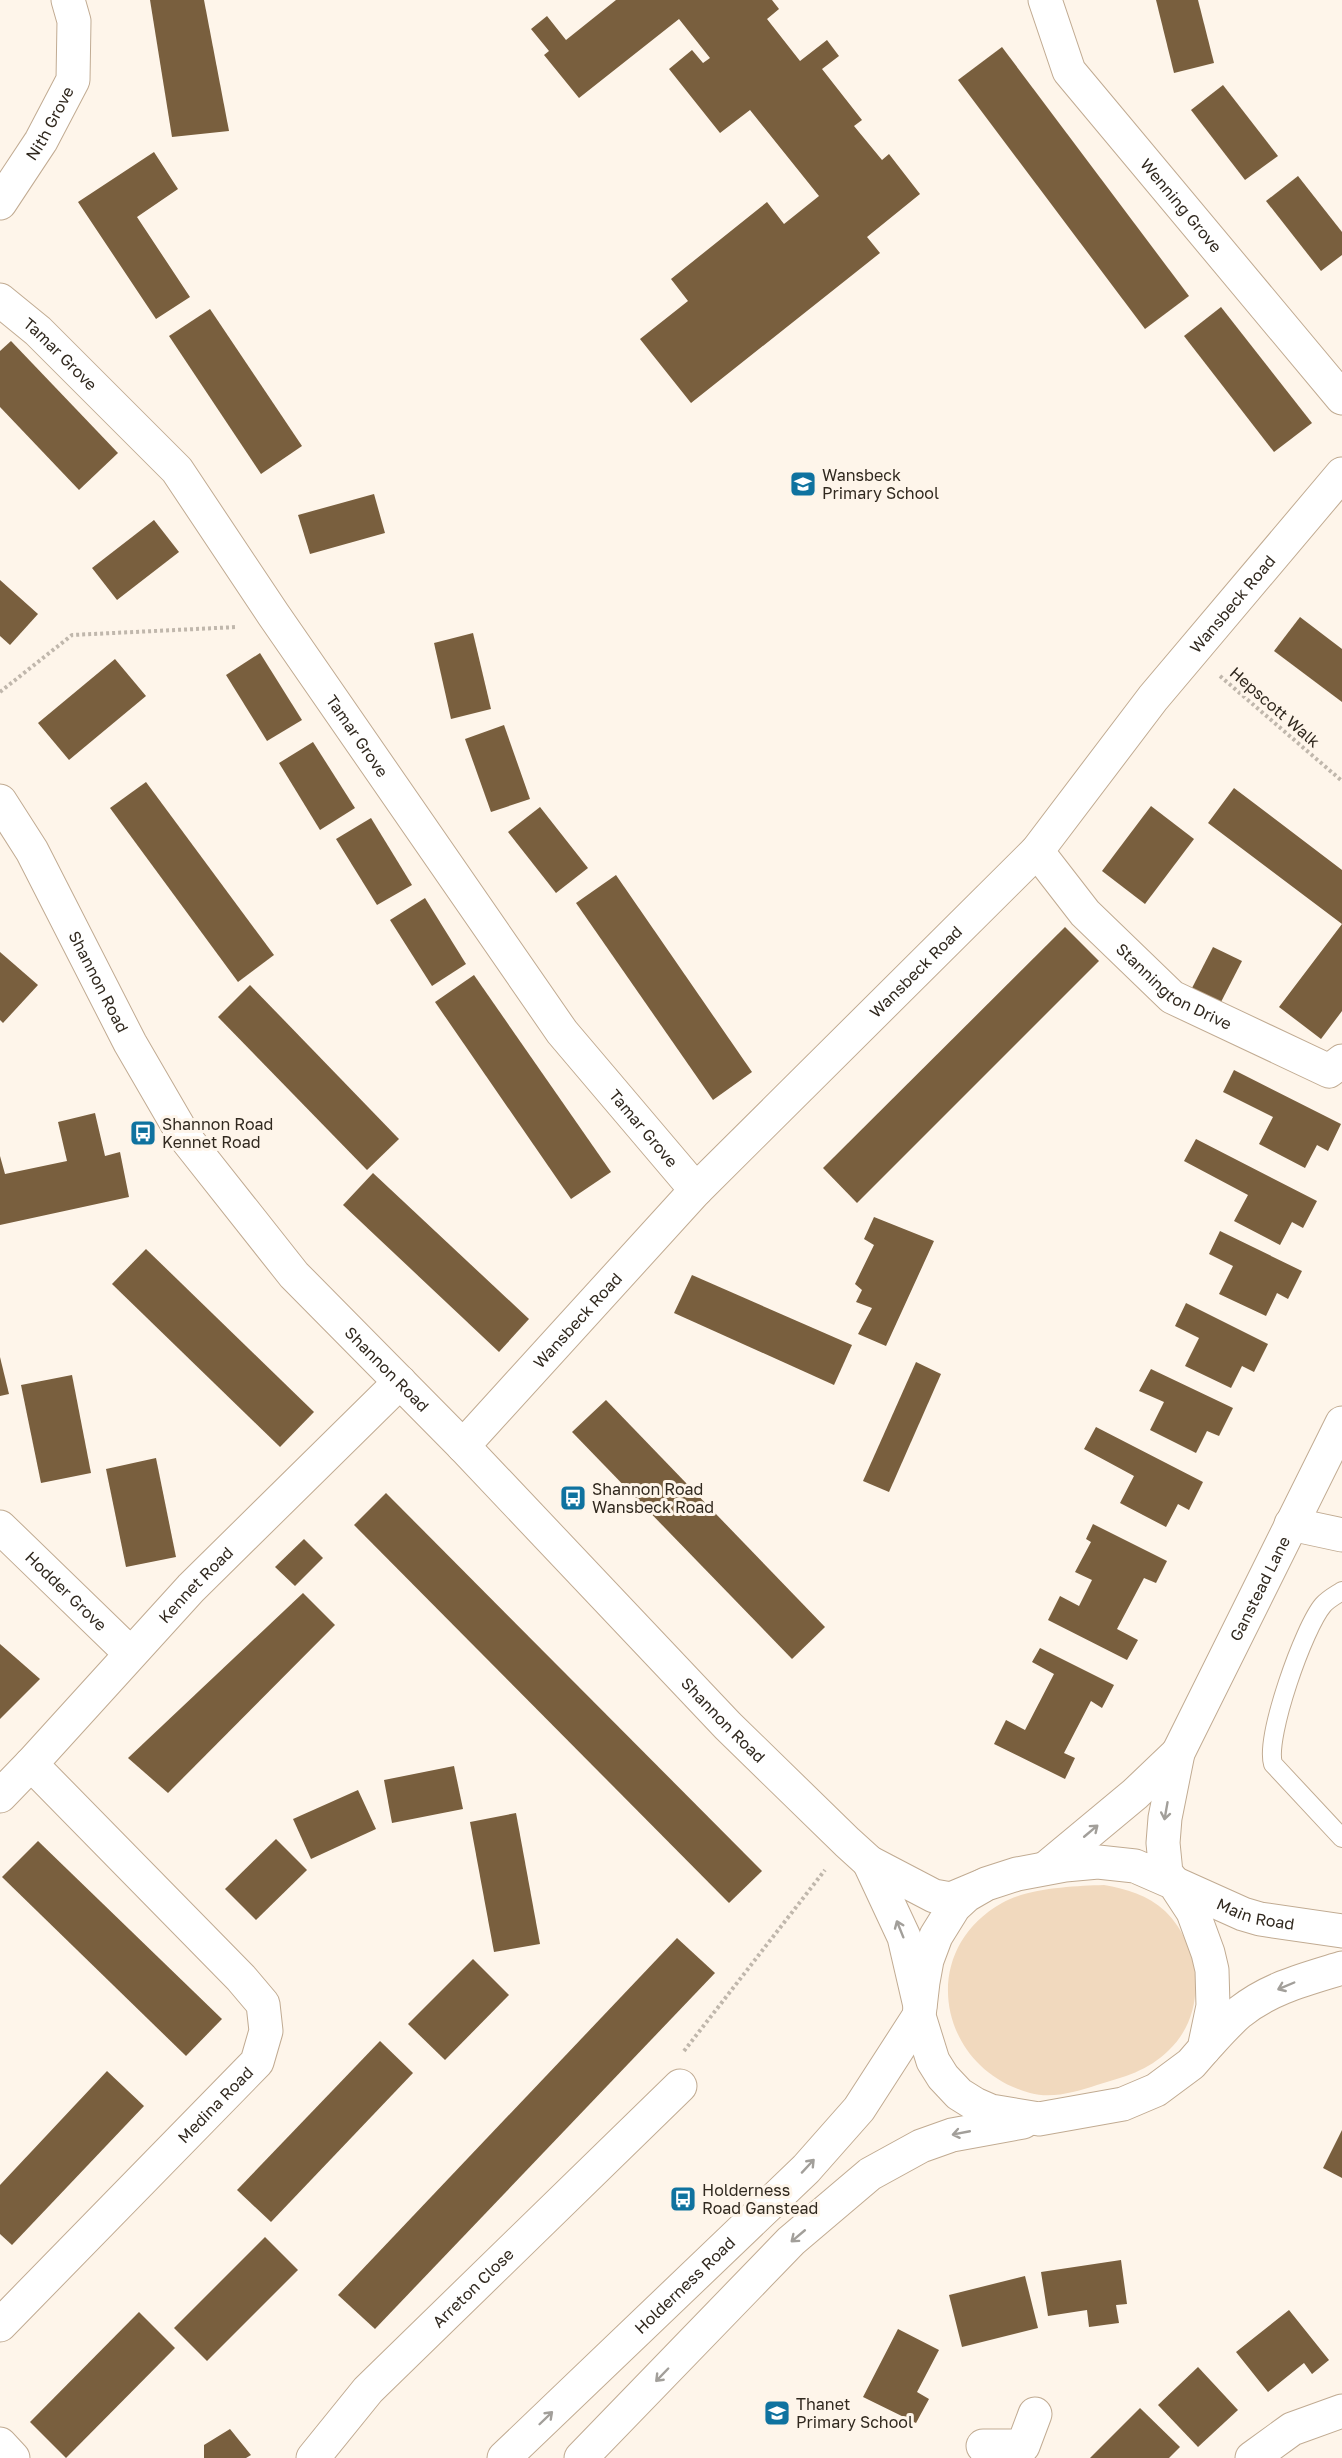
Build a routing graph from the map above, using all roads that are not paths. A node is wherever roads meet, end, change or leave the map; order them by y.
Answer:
1 (68, 0) edge
2 (1045, 0) edge
3 (0, 203) edge
4 (0, 300) edge
5 (1342, 398) edge
6 (1342, 474) edge
7 (0, 801) edge
8 (1037, 851) junction
9 (1342, 1061) edge
10 (696, 1190) junction
11 (400, 1382) junction
12 (1342, 1423) edge
13 (463, 1446) junction
14 (1291, 1524) junction
15 (0, 1527) edge
16 (1342, 1535) edge
17 (1342, 1591) edge
18 (130, 1653) junction
19 (1178, 1753) junction
20 (32, 1764) junction
21 (0, 1796) edge
22 (1342, 1838) edge
23 (858, 1852) junction
24 (1046, 1868) junction
25 (1174, 1883) junction
26 (986, 1884) junction
27 (1342, 1931) edge
28 (1342, 1968) edge
29 (919, 2011) junction
30 (1204, 2049) junction
31 (680, 2086) road end
32 (1039, 2119) junction
33 (0, 2325) edge
34 (1342, 2410) edge
35 (1035, 2414) dead end
36 (0, 2444) edge
37 (983, 2446) dead end
38 (1026, 2452) edge
39 (13, 2458) edge
40 (313, 2458) edge
41 (504, 2458) edge
42 (581, 2458) edge
43 (1252, 2458) edge

1 - 3 main road, Nith Grove
2 - 5 main road, Wenning Grove
4 - 10 main road, Tamar Grove
6 - 8 main road, Wansbeck Road
7 - 11 main road, Shannon Road
8 - 9 main road, Stannington Drive
8 - 10 main road, Wansbeck Road
10 - 13 main road, Wansbeck Road
11 - 13 main road, Shannon Road
11 - 18 main road, Kennet Road
12 - 14 main road, Ganstead Lane
13 - 23 main road, Shannon Road
14 - 16 main road
14 - 19 main road, Ganstead Lane
15 - 18 main road, Hodder Grove
17 - 22 lane
18 - 20 main road, Kennet Road
24 -> 19 main road, Ganstead Lane
19 -> 25 main road, Ganstead Lane
20 - 21 main road, Kennet Road
20 - 33 main road, Medina Road
23 - 26 main road, Shannon Road
29 -> 23 main road, Shannon Road
24 - 25 main road, Main Road
24 - 26 main road, Main Road
25 - 27 main road, Main Road
25 - 30 main road, Ganstead Lane
26 - 29 main road
28 -> 30 main road
29 - 32 main road, Shannon Road
41 -> 29 main road, Holderness Road
30 - 32 main road
31 - 40 main road, Arreton Close
32 -> 42 main road
34 - 43 main road
35 - 38 main road
36 - 39 main road
37 - 38 main road

